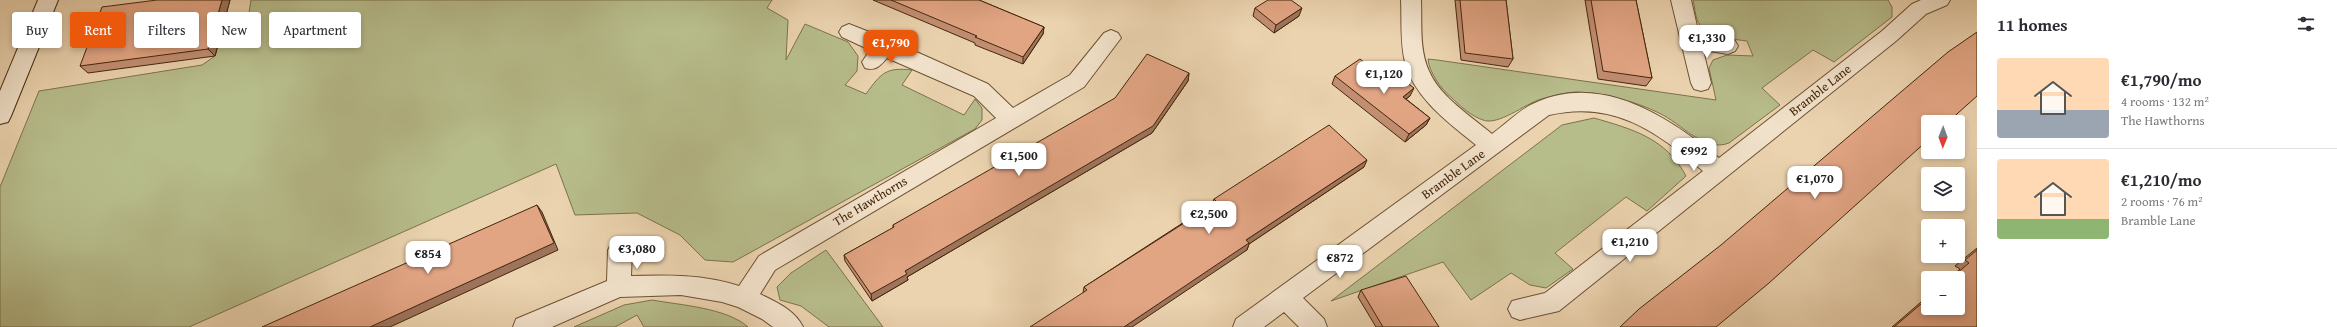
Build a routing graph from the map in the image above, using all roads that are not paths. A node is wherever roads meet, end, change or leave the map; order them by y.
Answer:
1 (48, 0) edge
2 (1411, 0) edge
3 (1681, 0) edge
4 (1940, 0) edge
5 (1912, 4) edge
6 (849, 32) dead end
7 (1112, 38) dead end
8 (1690, 41) junction
9 (885, 46) junction
10 (1728, 46) dead end
11 (872, 62) dead end
12 (1701, 83) dead end
13 (0, 116) edge
14 (1010, 119) junction
15 (1492, 146) junction
16 (1719, 171) junction
17 (620, 250) dead end
18 (618, 287) junction
19 (1286, 297) junction
20 (744, 298) junction
21 (1520, 309) dead end
22 (526, 327) edge
23 (791, 327) edge
24 (1245, 327) edge
25 (1315, 327) edge

1 - 13 street
2 - 15 street, Bramble Lane
3 - 8 street
4 - 5 street, Bramble Lane
5 - 16 street, Bramble Lane
6 - 9 street
7 - 14 street, The Hawthorns
8 - 10 street
8 - 12 street
9 - 11 street
9 - 14 street
14 - 20 street, The Hawthorns
15 - 16 street, Bramble Lane
15 - 19 street, Bramble Lane
16 - 21 street, Bramble Lane
17 - 18 street
18 - 20 street
18 - 22 street
19 - 24 street
19 - 25 street
20 - 23 street

